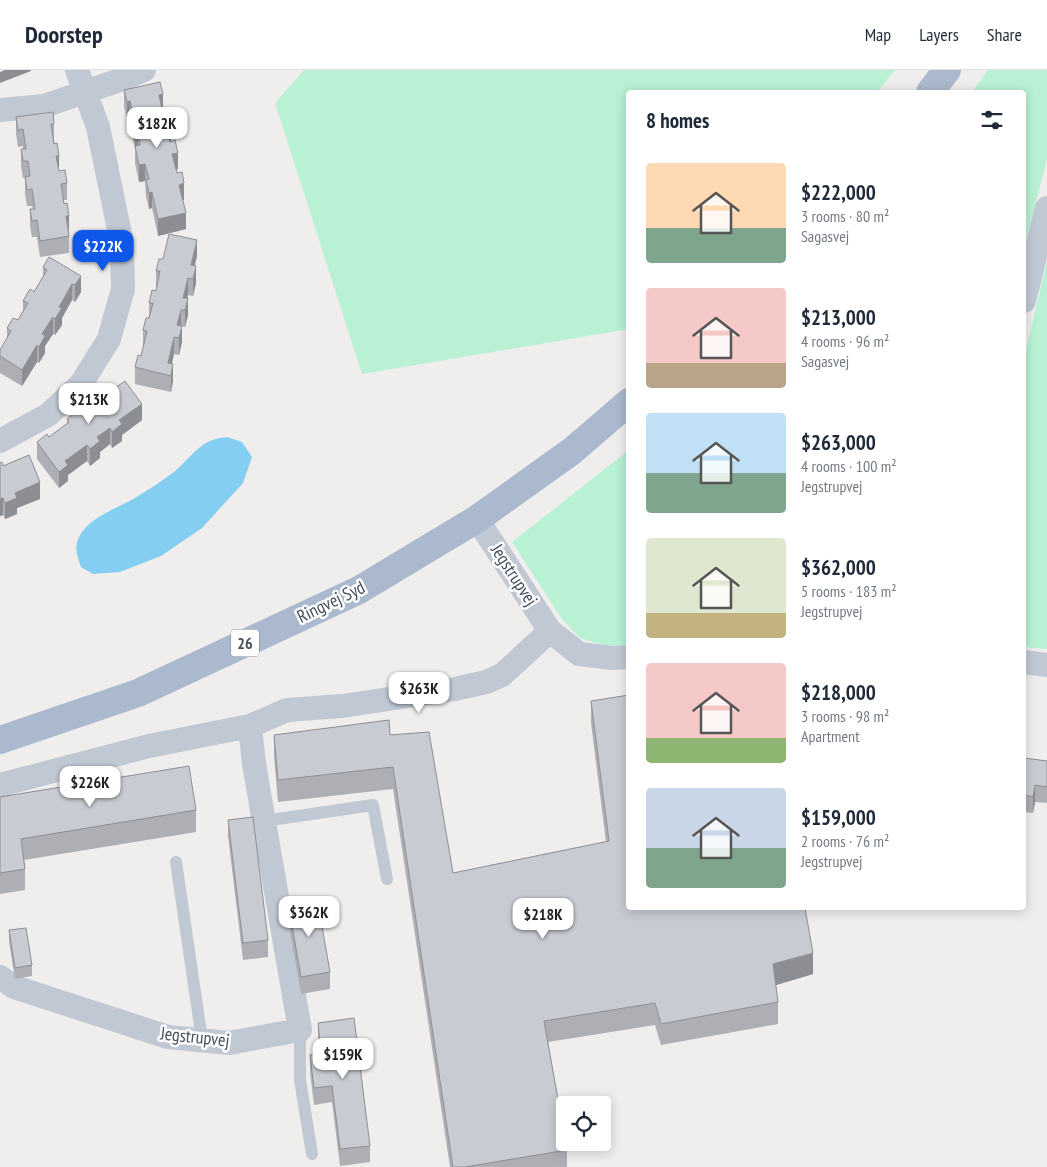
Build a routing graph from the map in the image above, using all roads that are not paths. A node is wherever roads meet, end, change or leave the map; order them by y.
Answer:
1 (77, 70) edge
2 (144, 70) edge
3 (947, 70) edge
4 (932, 90) edge
5 (86, 92) junction
6 (0, 110) edge
7 (1047, 208) edge
8 (1026, 293) edge
9 (626, 405) edge
10 (0, 441) edge
11 (477, 519) junction
12 (550, 631) junction
13 (626, 657) edge
14 (1026, 662) edge
15 (1047, 665) edge
16 (250, 726) junction
17 (0, 740) edge
18 (0, 785) edge
19 (264, 821) junction
20 (176, 862) dead end
21 (387, 879) dead end
22 (0, 977) edge
23 (300, 1030) junction
24 (202, 1040) junction
25 (312, 1154) dead end

1 - 5 street
2 - 5 street
3 - 4 main road
5 - 6 street
5 - 10 street
7 - 8 street
9 - 11 main road, Ringvej Syd / 26
11 - 12 street, Jegstrupvej
11 - 17 main road, Ringvej Syd / 26
12 - 13 street, Jegstrupvej
12 - 16 street
14 - 15 street
16 - 18 street
16 - 19 street
19 - 21 lane
19 - 23 street
20 - 24 lane
22 - 24 street, Jegstrupvej
23 - 24 street, Jegstrupvej
23 - 25 lane

